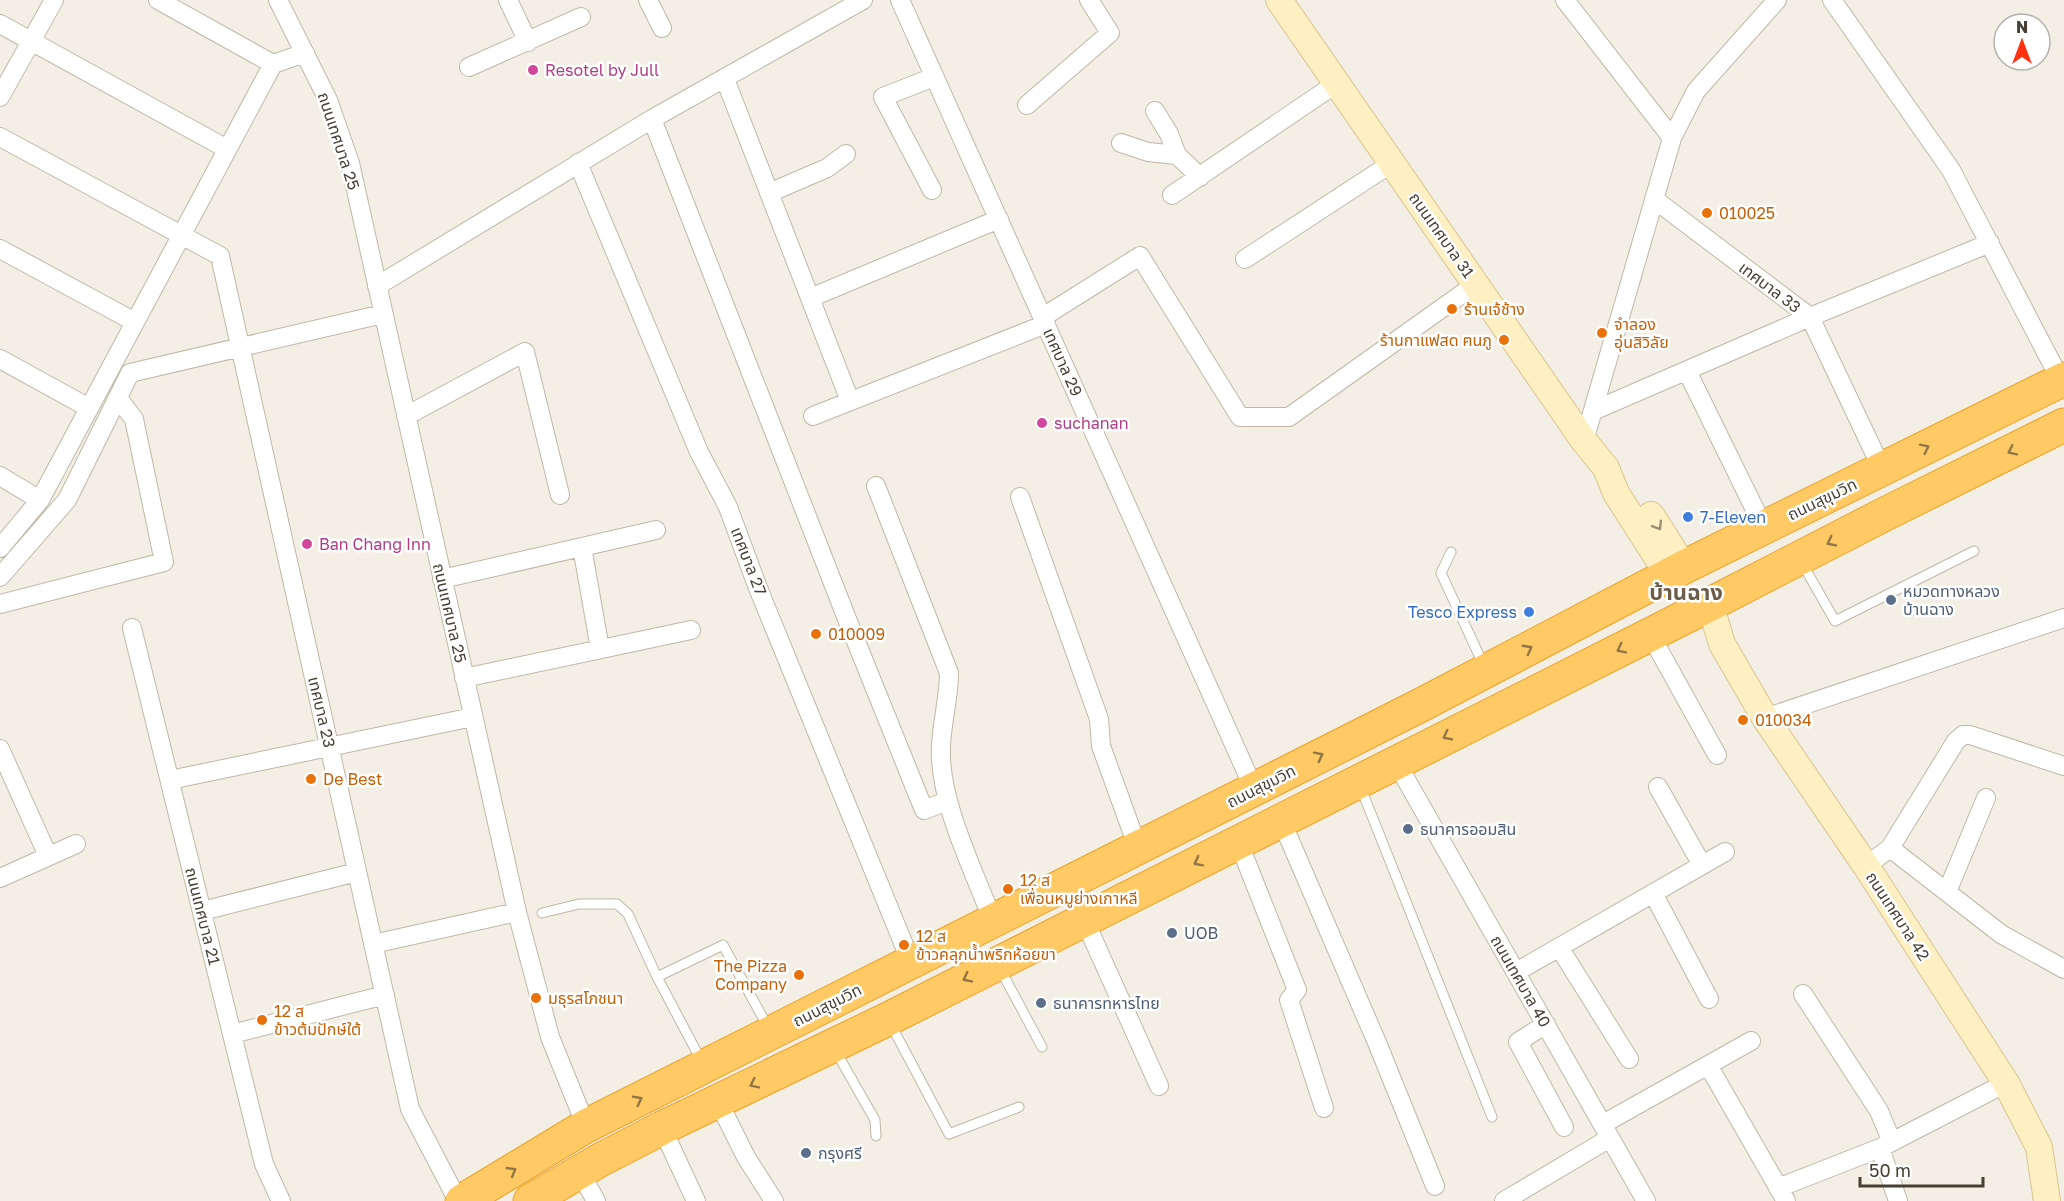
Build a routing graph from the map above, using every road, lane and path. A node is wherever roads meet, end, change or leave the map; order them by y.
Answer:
1 (54, 0) edge
2 (158, 0) edge
3 (278, 0) edge
4 (508, 0) edge
5 (648, 0) edge
6 (862, 0) edge
7 (900, 0) edge
8 (1089, 0) edge
9 (1279, 0) edge
10 (1565, 0) edge
11 (1777, 0) edge
12 (1832, 0) edge
13 (581, 17) dead end
14 (0, 24) edge
15 (662, 28) dead end
16 (32, 41) junction
17 (528, 42) junction
18 (305, 53) junction
19 (273, 64) junction
20 (469, 67) dead end
21 (934, 77) junction
22 (725, 79) junction
23 (1337, 83) junction
24 (0, 97) edge
25 (1027, 105) dead end
26 (1155, 111) dead end
27 (652, 119) junction
28 (0, 136) edge
29 (1672, 138) junction
30 (1121, 143) dead end
31 (227, 149) junction
32 (846, 154) dead end
33 (1177, 154) junction
34 (578, 163) junction
35 (1392, 163) junction
36 (1200, 177) junction
37 (932, 190) dead end
38 (769, 193) junction
39 (1172, 195) dead end
40 (1654, 199) junction
41 (999, 219) junction
42 (181, 236) junction
43 (1990, 243) junction
44 (0, 249) edge
45 (1245, 259) dead end
46 (1476, 284) junction
47 (377, 286) junction
48 (810, 298) junction
49 (383, 314) junction
50 (1810, 317) junction
51 (1045, 321) junction
52 (135, 322) junction
53 (241, 347) junction
54 (0, 359) edge
55 (1687, 371) junction
56 (2062, 380) edge
57 (118, 398) junction
58 (850, 401) junction
59 (89, 408) junction
60 (1593, 411) junction
61 (406, 416) junction
62 (813, 416) dead end
63 (2064, 425) edge
64 (1584, 441) junction
65 (1882, 469) junction
66 (0, 476) edge
67 (876, 486) dead end
68 (560, 495) dead end
69 (1020, 497) dead end
70 (40, 500) junction
71 (1764, 528) junction
72 (656, 530) dead end
73 (582, 547) junction
74 (0, 548) edge
75 (1974, 551) dead end
76 (1451, 552) dead end
77 (1800, 558) junction
78 (1677, 572) junction
79 (0, 577) edge
80 (442, 579) junction
81 (0, 604) edge
82 (1701, 609) junction
83 (2064, 618) edge
84 (132, 628) dead end
85 (691, 630) dead end
86 (1650, 634) junction
87 (600, 649) junction
88 (1486, 671) junction
89 (464, 678) junction
90 (473, 717) junction
91 (1766, 718) junction
92 (329, 746) junction
93 (0, 749) edge
94 (1717, 755) dead end
95 (1396, 762) junction
96 (2064, 766) edge
97 (170, 780) junction
98 (1358, 781) junction
99 (1658, 787) dead end
100 (1254, 789) junction
101 (1986, 798) dead end
102 (947, 801) junction
103 (1281, 820) junction
104 (1238, 841) junction
105 (76, 843) dead end
106 (1138, 848) junction
107 (1890, 848) junction
108 (1725, 852) dead end
109 (48, 856) junction
110 (1702, 865) junction
111 (1866, 866) junction
112 (357, 872) junction
113 (0, 878) edge
114 (1947, 892) junction
115 (1653, 893) junction
116 (202, 911) junction
117 (516, 912) junction
118 (542, 913) dead end
119 (1084, 919) junction
120 (993, 921) junction
121 (373, 944) junction
122 (1559, 947) junction
123 (911, 962) junction
124 (997, 963) junction
125 (2064, 969) edge
126 (1516, 972) junction
127 (657, 977) junction
128 (1803, 994) dead end
129 (385, 995) junction
130 (1709, 999) dead end
131 (888, 1019) junction
132 (1546, 1024) junction
133 (771, 1033) junction
134 (232, 1034) junction
135 (1751, 1041) dead end
136 (833, 1045) junction
137 (1042, 1047) dead end
138 (1629, 1059) dead end
139 (1708, 1065) junction
140 (704, 1067) junction
141 (2006, 1083) junction
142 (1159, 1086) dead end
143 (718, 1101) junction
144 (1018, 1107) dead end
145 (1324, 1108) dead end
146 (1492, 1117) dead end
147 (586, 1126) junction
148 (1564, 1127) dead end
149 (662, 1128) junction
150 (1606, 1131) junction
151 (876, 1136) dead end
152 (1886, 1145) junction
153 (590, 1166) junction
154 (1435, 1186) dead end
155 (1782, 1195) edge
156 (281, 1201) edge
157 (460, 1201) edge
158 (530, 1201) edge
159 (596, 1201) edge
160 (696, 1201) edge
161 (774, 1201) edge
162 (1504, 1201) edge
163 (1646, 1201) edge
164 (1898, 1201) edge
165 (2047, 1201) edge

1 - 16 street
2 - 19 street
3 - 18 street, ถนนเทศบาล 25
4 - 17 street
5 - 15 street
6 - 22 street
7 - 21 street, เทศบาล 29
8 - 25 street
9 - 23 main road, ถนนเทศบาล 31
10 - 29 street
11 - 29 street
12 - 43 street
13 - 17 street
14 - 16 street
16 - 24 street
16 - 31 street
17 - 20 street
18 - 19 street
18 - 47 street, ถนนเทศบาล 25
19 - 31 street
21 - 37 street
21 - 41 street, เทศบาล 29
22 - 27 street
22 - 38 street
23 - 35 main road, ถนนเทศบาล 31
23 - 36 street
26 - 33 street
27 - 34 street
27 - 102 street
28 - 42 street, เทศบาล 23
29 - 40 street
30 - 33 street
31 - 42 street
32 - 38 street
33 - 36 street
34 - 47 street
34 - 123 street, เทศบาล 27
35 - 45 street
35 - 46 main road, ถนนเทศบาล 31
36 - 39 street
38 - 48 street
40 - 50 street, เทศบาล 33
40 - 60 street
41 - 48 street
41 - 51 street, เทศบาล 29
42 - 52 street
42 - 53 street, เทศบาล 23
43 - 50 street
43 - 56 street
44 - 52 street
46 - 51 street
46 - 64 main road, ถนนเทศบาล 31
47 - 49 street, ถนนเทศบาล 25
48 - 58 street
49 - 53 street
49 - 61 street, ถนนเทศบาล 25
50 - 55 street
50 - 65 street, เทศบาล 33
51 - 58 street
51 - 100 street, เทศบาล 29
52 - 59 street
53 - 57 street
53 - 92 street, เทศบาล 23
54 - 59 street
55 - 60 street
55 - 71 street
65 -> 56 highway, ถนนสุขุมวิท
57 - 79 street
57 - 81 street
58 - 62 street
59 - 70 street
60 - 64 street
61 - 68 street
61 - 80 street, ถนนเทศบาล 25
63 -> 77 highway
64 - 78 main road, ถนนเทศบาล 31
65 - 71 highway, ถนนสุขุมวิท
66 - 70 street
67 - 102 street
69 - 106 street
70 - 74 street
71 - 78 highway, ถนนสุขุมวิท
72 - 73 street
73 - 80 street
73 - 87 street
75 - 77 lane
76 - 88 lane
77 - 82 highway
78 - 82 highway
88 -> 78 highway, ถนนสุขุมวิท
80 - 89 street, ถนนเทศบาล 25
82 - 86 highway
82 - 91 main road, ถนนเทศบาล 42
83 - 91 street
84 - 97 street, ถนนเทศบาล 21
85 - 87 street
86 - 94 street
86 -> 95 highway
87 - 89 street
100 -> 88 highway, ถนนสุขุมวิท
89 - 90 street, ถนนเทศบาล 25
90 - 92 street
90 - 117 street, ถนนเทศบาล 25
91 - 111 main road, ถนนเทศบาล 42
92 - 97 street
92 - 112 street, เทศบาล 23
93 - 109 street
95 - 98 highway
95 - 126 street, ถนนเทศบาล 40
96 - 107 street
97 - 116 street, ถนนเทศบาล 21
98 - 103 highway
98 - 146 lane
99 - 110 street
100 - 106 highway, ถนนสุขุมวิท
101 - 114 street
102 - 120 street
103 - 104 highway
103 - 154 street
104 -> 119 highway
104 - 145 street
105 - 109 street
106 - 120 highway, ถนนสุขุมวิท
107 - 111 street
107 - 114 street
108 - 110 street
109 - 113 street
110 - 115 street
111 - 141 main road, ถนนเทศบาล 42
112 - 116 street
112 - 121 street, เทศบาล 23
114 - 125 street
115 - 122 street
115 - 130 street
116 - 134 street, ถนนเทศบาล 21
117 - 121 street
117 - 147 street, ถนนเทศบาล 25
118 - 127 lane
119 - 124 highway
119 - 142 street
120 - 123 highway, ถนนสุขุมวิท
121 - 129 street, เทศบาล 23
122 - 126 street
122 - 138 street
123 - 133 highway, ถนนสุขุมวิท
124 -> 131 highway
124 - 137 lane
126 - 132 street, ถนนเทศบาล 40
127 - 133 lane
127 - 140 lane
128 - 152 street
129 - 134 street
129 - 157 street, เทศบาล 23
131 - 136 highway
131 - 144 lane
132 - 148 street
132 - 150 street, ถนนเทศบาล 40
133 - 140 highway, ถนนสุขุมวิท
134 - 156 street, ถนนเทศบาล 21
135 - 139 street
136 -> 143 highway
136 - 151 lane
139 - 150 street
139 - 155 street
147 -> 140 highway, ถนนสุขุมวิท
141 - 152 street
141 - 165 main road, ถนนเทศบาล 42
143 - 149 highway
143 - 161 street
147 - 153 highway
157 -> 147 highway, ถนนสุขุมวิท
149 - 153 highway
149 - 160 street
150 - 162 street
150 - 163 street, ถนนเทศบาล 40
152 - 155 street
152 - 164 street
153 - 158 highway
153 - 159 street

